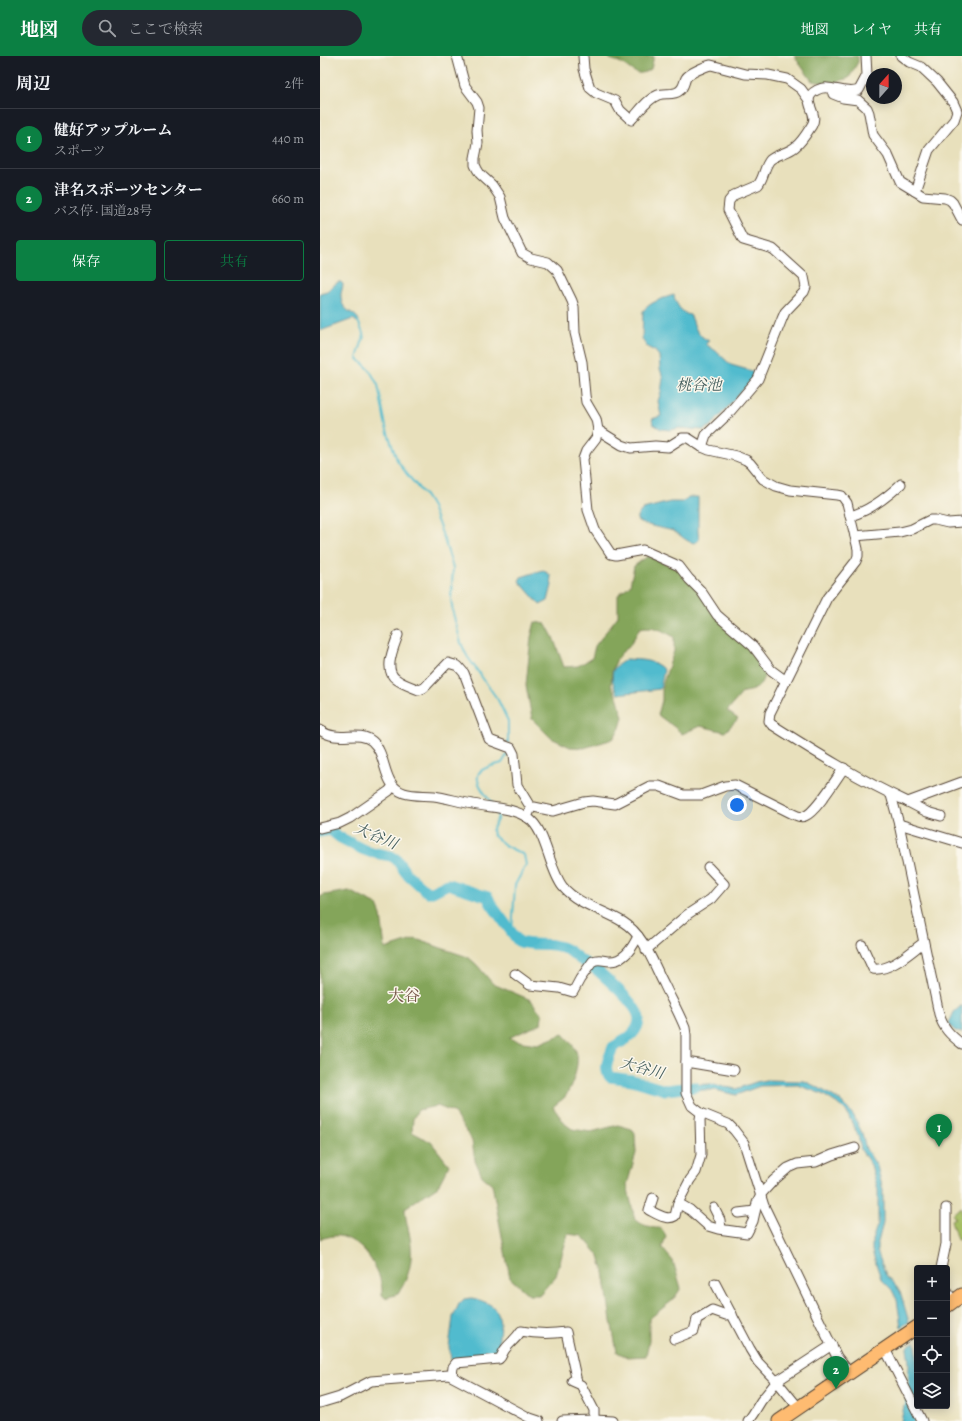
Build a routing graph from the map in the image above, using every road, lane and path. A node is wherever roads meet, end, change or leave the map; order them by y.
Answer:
1 (457, 56) edge
2 (583, 56) edge
3 (866, 56) edge
4 (902, 56) edge
5 (821, 89) junction
6 (809, 100) junction
7 (915, 191) junction
8 (962, 220) edge
9 (598, 430) junction
10 (702, 447) junction
11 (901, 484) dead end
12 (850, 516) junction
13 (962, 522) edge
14 (855, 536) junction
15 (398, 635) dead end
16 (786, 681) junction
17 (320, 730) edge
18 (844, 768) junction
19 (962, 782) edge
20 (393, 786) junction
21 (891, 795) junction
22 (908, 802) junction
23 (529, 812) junction
24 (941, 816) dead end
25 (899, 824) junction
26 (320, 828) edge
27 (962, 843) edge
28 (708, 867) dead end
29 (638, 936) junction
30 (923, 943) junction
31 (862, 945) dead end
32 (646, 950) junction
33 (516, 974) dead end
34 (962, 1044) edge
35 (686, 1062) junction
36 (734, 1070) dead end
37 (701, 1113) junction
38 (855, 1148) dead end
39 (761, 1196) junction
40 (653, 1198) dead end
41 (678, 1203) junction
42 (714, 1208) dead end
43 (946, 1208) dead end
44 (755, 1211) junction
45 (738, 1213) dead end
46 (721, 1229) junction
47 (942, 1265) edge
48 (715, 1283) dead end
49 (732, 1314) junction
50 (914, 1329) edge
51 (674, 1338) dead end
52 (832, 1345) junction
53 (885, 1349) junction
54 (849, 1372) junction
55 (452, 1376) junction
56 (777, 1381) junction
57 (320, 1403) edge
58 (798, 1407) junction
59 (594, 1420) junction
60 (539, 1421) edge
61 (562, 1421) edge
62 (613, 1421) edge
63 (748, 1421) edge
64 (778, 1421) edge
65 (922, 1421) edge

1 - 9 street
2 - 6 street
3 - 5 street
4 - 7 street
5 - 6 street
5 - 7 street
6 - 10 street
7 - 8 street
9 - 10 street
9 - 16 street
10 - 12 street
11 - 12 street
12 - 14 street
13 - 14 street
14 - 16 street
15 - 23 street
16 - 18 street
17 - 20 street
18 - 21 street
18 - 23 street
19 - 22 street
20 - 23 street
20 - 26 street
21 - 22 street
21 - 25 street
22 - 24 street
23 - 29 street
25 - 27 street
25 - 30 street
28 - 32 street
29 - 32 street
29 - 33 street
30 - 31 street
30 - 34 street
32 - 35 street
35 - 36 street
35 - 37 street
37 - 39 street
37 - 41 street
38 - 39 street
39 - 44 street
39 - 52 street
40 - 41 street
41 - 46 street
42 - 46 street
43 - 47 street
44 - 45 street
44 - 46 street
48 - 49 street
49 - 51 street
49 - 56 street
50 - 53 highway
52 - 54 street
52 - 56 street
53 - 54 highway
53 - 65 street
54 - 58 highway
55 - 57 street
55 - 59 street
55 - 60 street
56 - 58 street
56 - 63 street
58 - 64 highway
59 - 61 street
59 - 62 street

